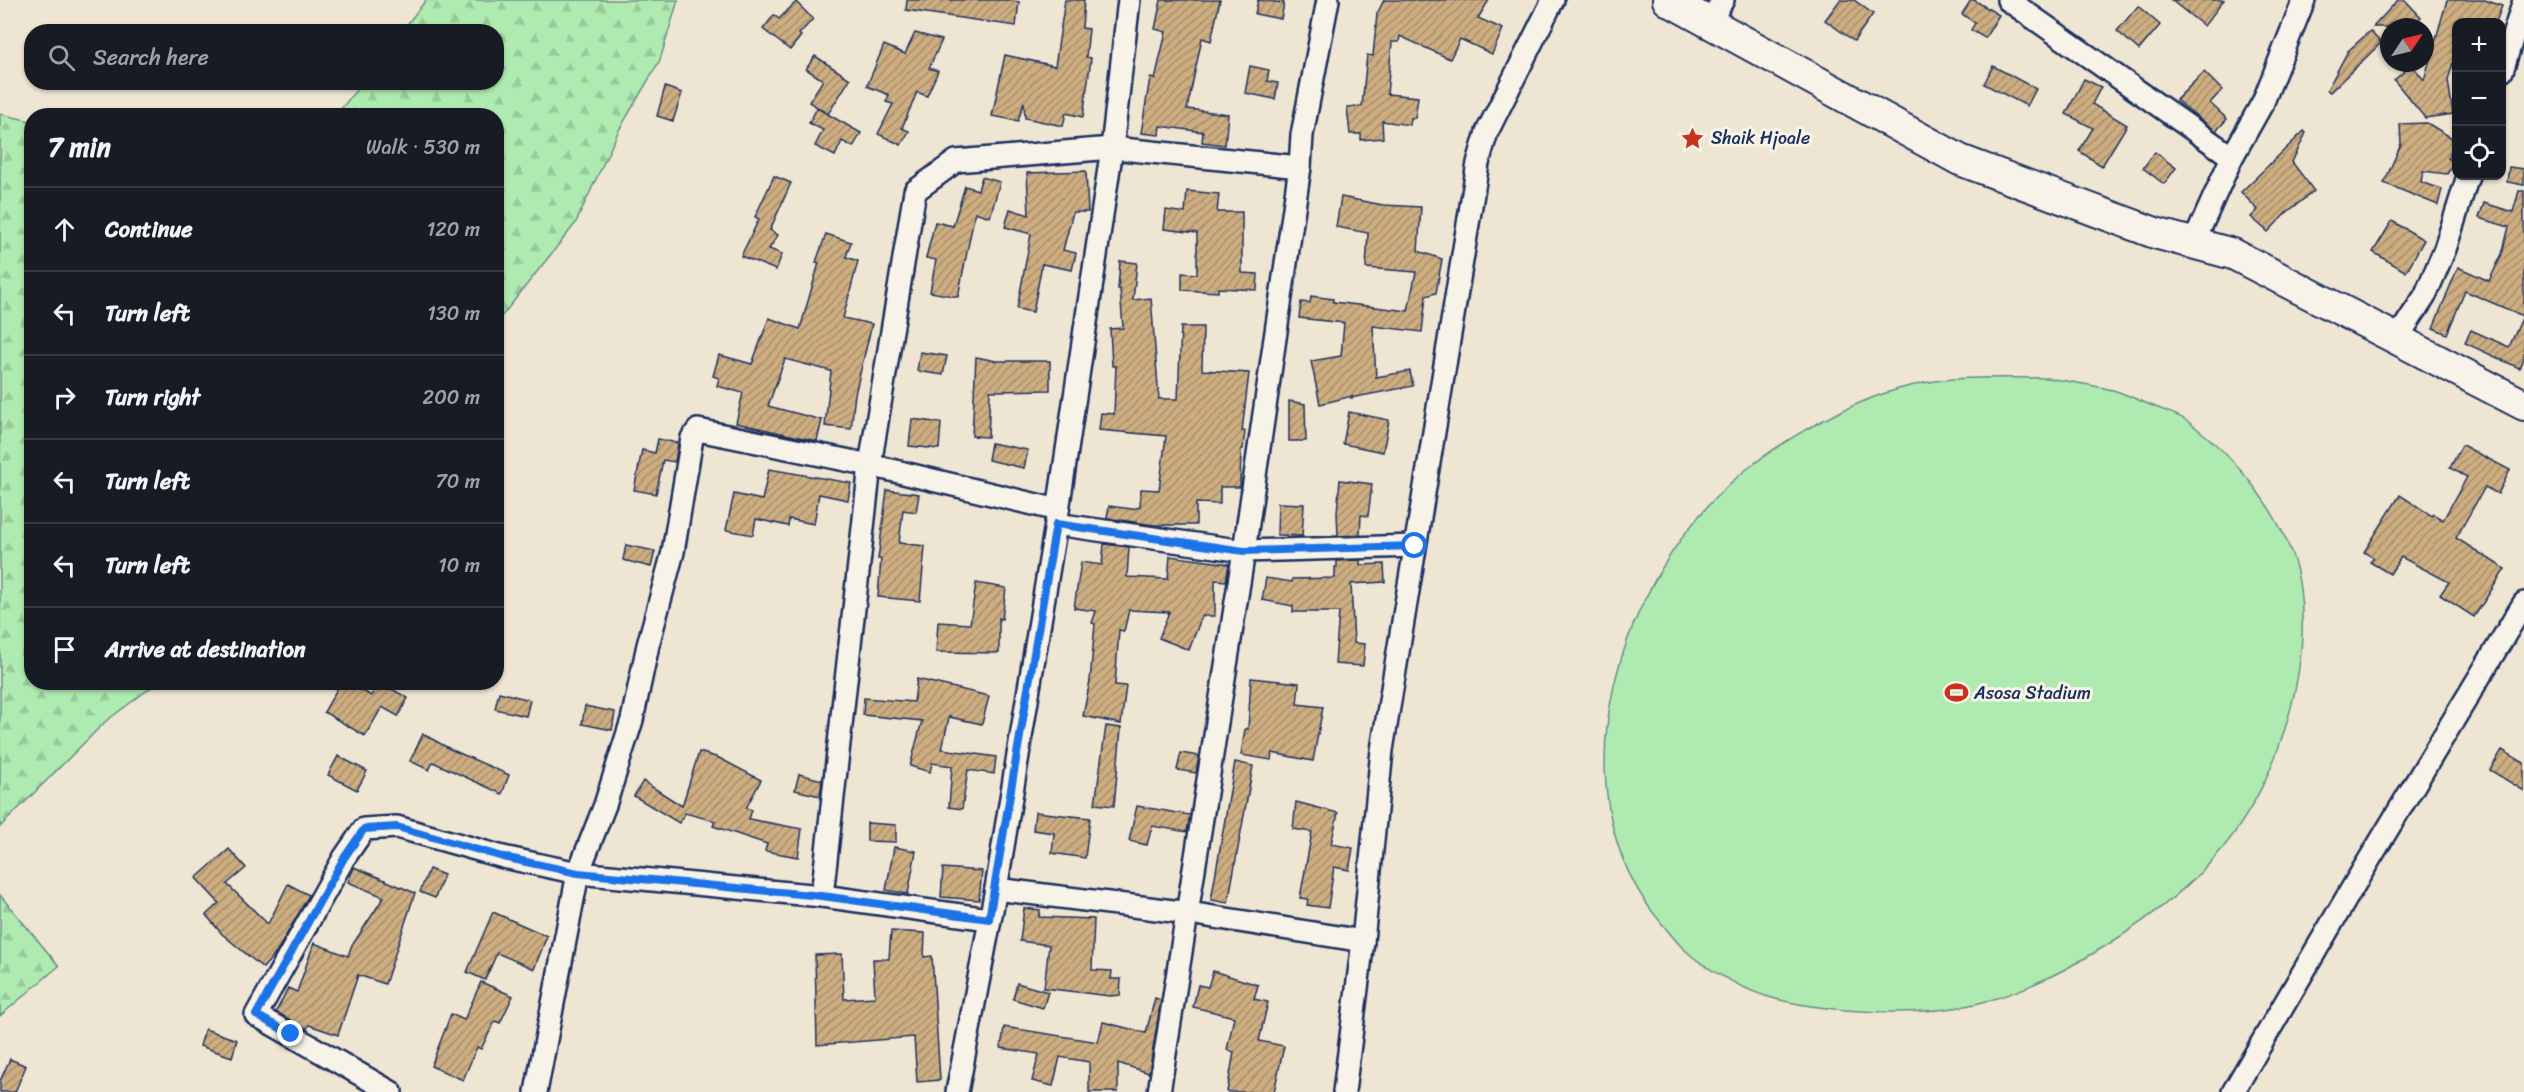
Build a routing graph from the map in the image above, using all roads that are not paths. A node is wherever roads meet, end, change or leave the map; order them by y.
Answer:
1 (1130, 0) edge
2 (1328, 0) edge
3 (1553, 0) edge
4 (1668, 0) edge
5 (2008, 0) edge
6 (2304, 0) edge
7 (2524, 1) edge
8 (1716, 11) edge
9 (2506, 58) edge
10 (1112, 147) junction
11 (2232, 157) junction
12 (1299, 167) junction
13 (2467, 180) edge
14 (2194, 242) junction
15 (2396, 340) junction
16 (2524, 405) edge
17 (870, 465) junction
18 (1057, 517) junction
19 (1415, 546) junction
20 (1244, 551) junction
21 (2524, 603) edge
22 (578, 873) junction
23 (996, 889) junction
24 (822, 896) junction
25 (1188, 913) junction
26 (989, 919) junction
27 (1363, 941) junction
28 (391, 1092) edge
29 (536, 1092) edge
30 (957, 1092) edge
31 (1159, 1092) edge
32 (1344, 1092) edge
33 (2233, 1092) edge

1 - 10 street
2 - 12 street
3 - 19 street
4 - 8 street
5 - 11 street
6 - 11 street
7 - 9 street
8 - 14 street
10 - 12 street
10 - 17 street
10 - 18 street
11 - 14 street
12 - 20 street
13 - 15 street
14 - 15 street
15 - 16 street
17 - 18 street
17 - 22 street
17 - 24 street
18 - 20 street
18 - 23 street
19 - 20 street
19 - 27 street
20 - 25 street
21 - 33 street
22 - 24 street
22 - 28 street
22 - 29 street
23 - 25 street
23 - 26 street
24 - 26 street
25 - 27 street
25 - 31 street
26 - 30 street
27 - 32 street

